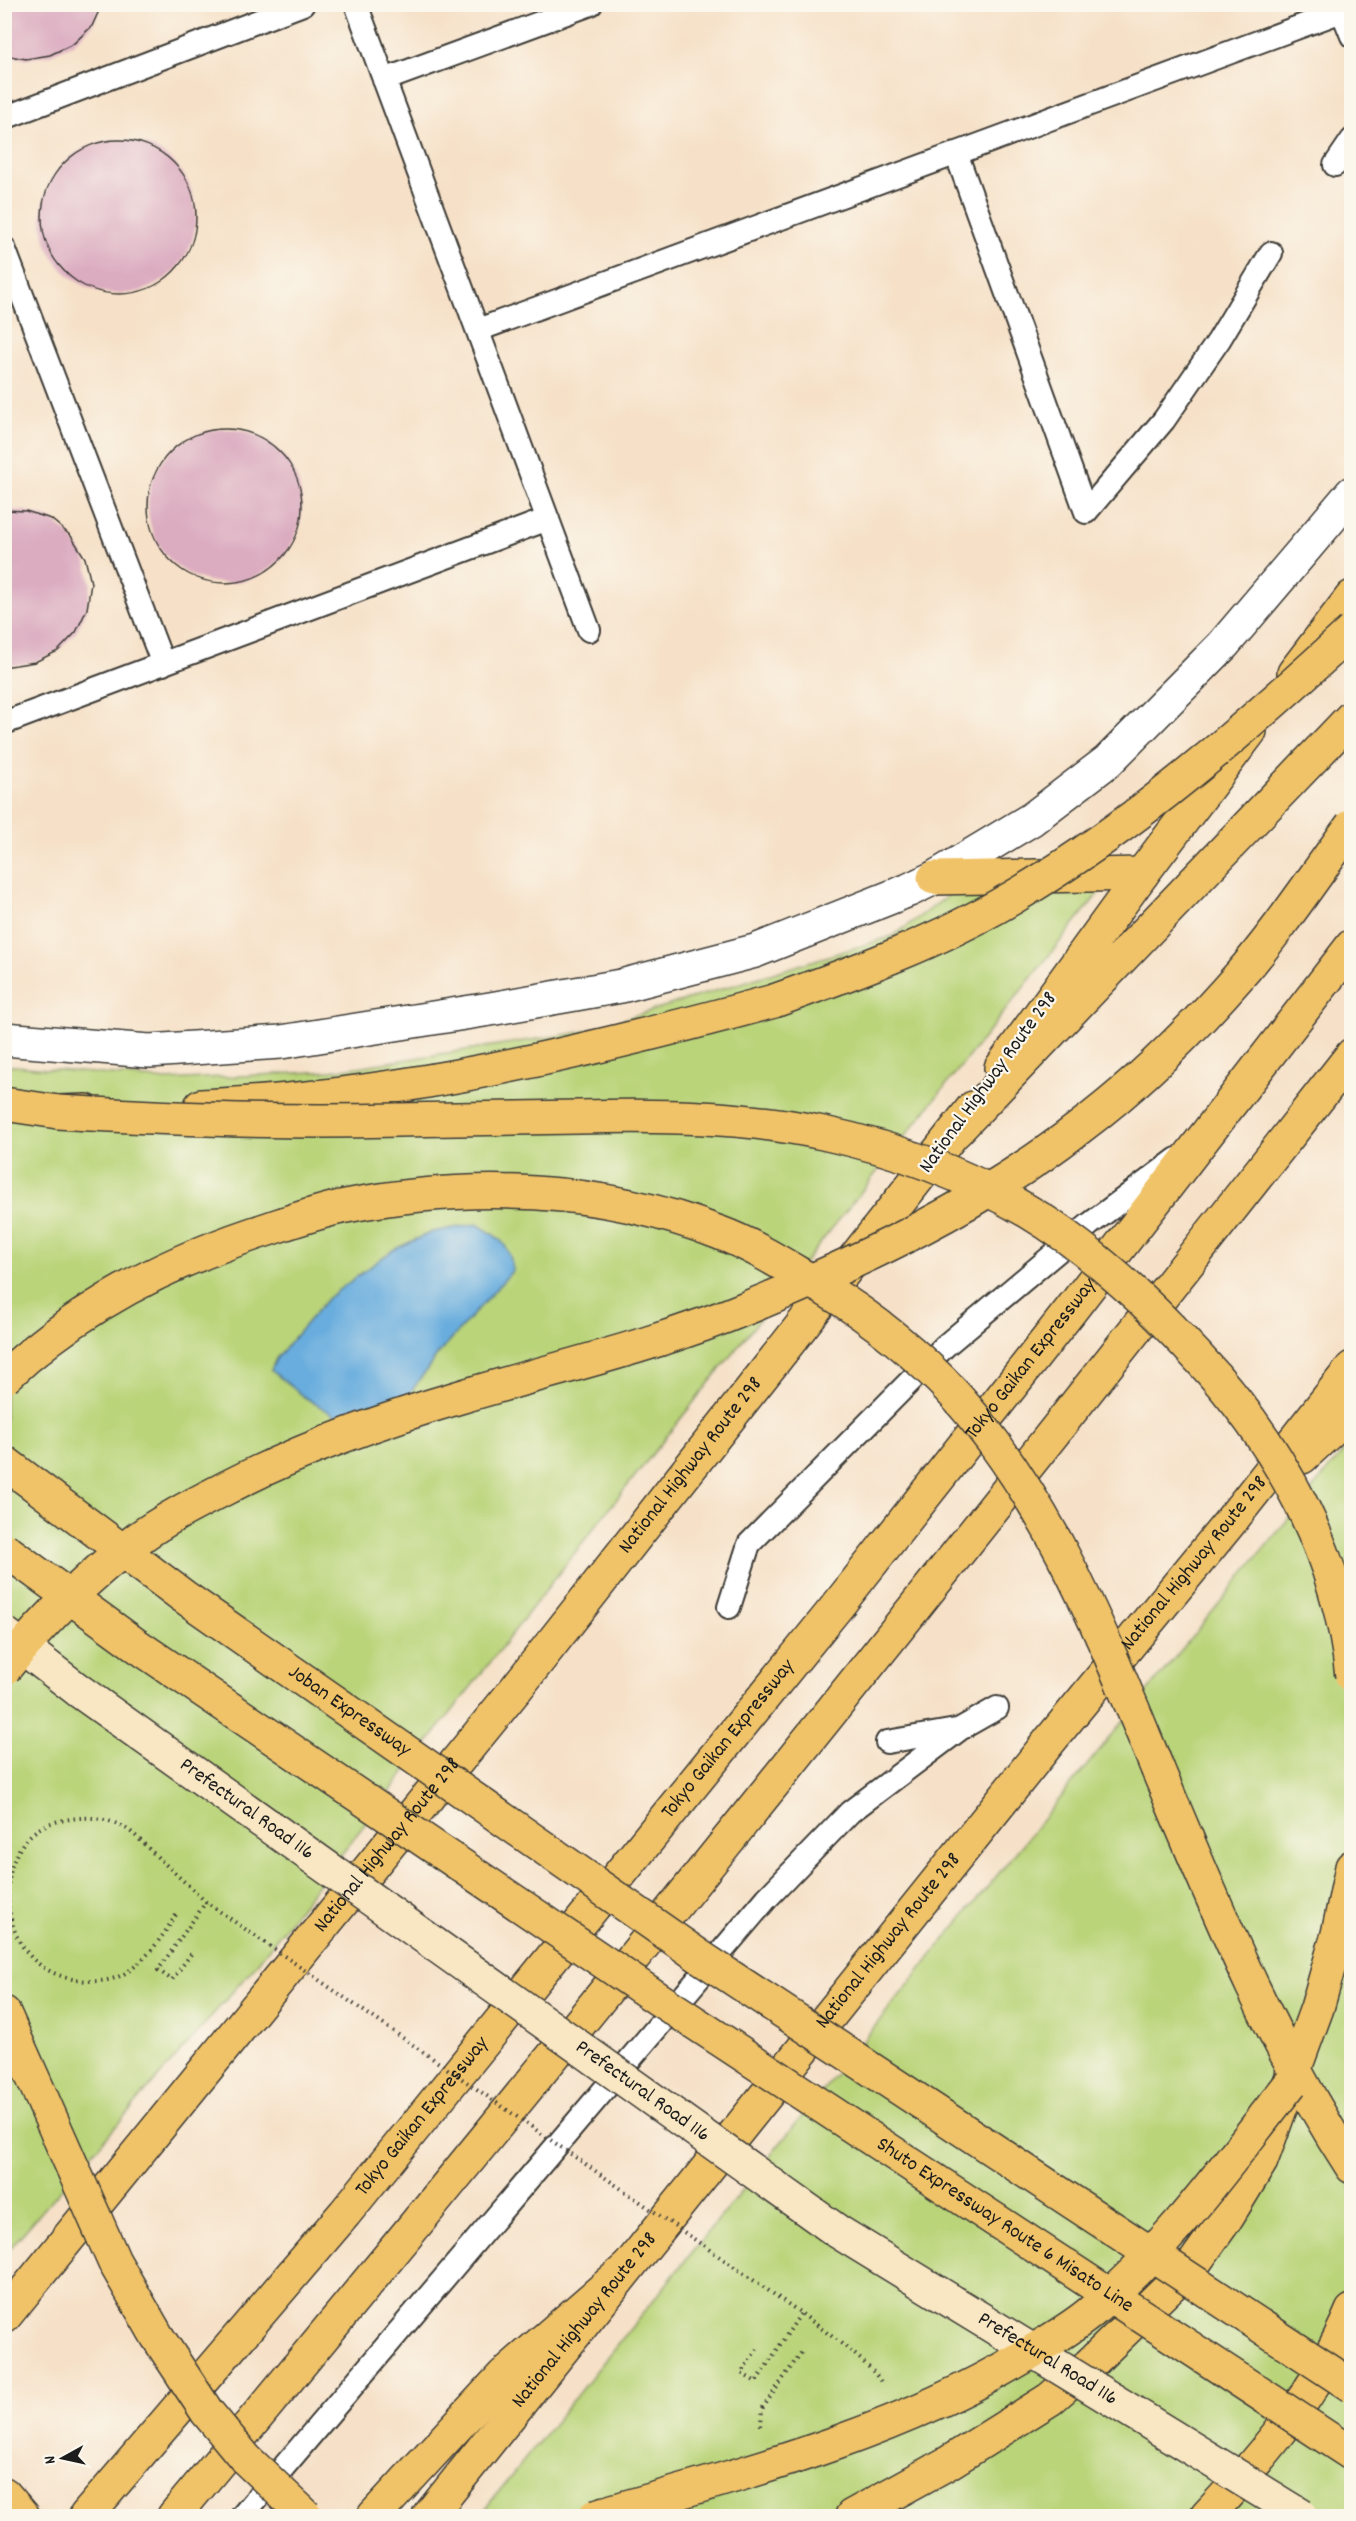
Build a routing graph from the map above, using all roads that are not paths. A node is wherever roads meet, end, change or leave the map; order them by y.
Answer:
1 (303, 4) edge
2 (356, 4) edge
3 (591, 4) edge
4 (1340, 8) edge
5 (1352, 36) edge
6 (384, 80) junction
7 (4, 118) edge
8 (1352, 140) edge
9 (956, 153) junction
10 (1335, 165) dead end
11 (4, 248) edge
12 (1271, 253) dead end
13 (478, 330) junction
14 (1352, 493) edge
15 (548, 519) junction
16 (1352, 597) edge
17 (589, 630) dead end
18 (1352, 631) edge
19 (163, 663) junction
20 (1352, 717) edge
21 (4, 723) edge
22 (1352, 825) edge
23 (1142, 874) junction
24 (934, 878) junction
25 (1352, 946) edge
26 (4, 1039) edge
27 (1352, 1055) edge
28 (4, 1104) edge
29 (58, 1112) junction
30 (956, 1131) junction
31 (1198, 1144) junction
32 (1352, 1368) edge
33 (4, 1378) edge
34 (1352, 1411) edge
35 (4, 1462) edge
36 (1230, 1522) junction
37 (4, 1549) edge
38 (729, 1607) dead end
39 (4, 1633) edge
40 (4, 1669) edge
41 (1352, 1676) edge
42 (997, 1708) dead end
43 (960, 1730) junction
44 (887, 1742) dead end
45 (1352, 1867) edge
46 (4, 2013) edge
47 (1291, 2083) junction
48 (1352, 2166) edge
49 (626, 2269) junction
50 (1352, 2311) edge
51 (4, 2317) edge
52 (1352, 2386) edge
53 (1352, 2454) edge
54 (4, 2494) edge
55 (23, 2517) edge
56 (86, 2517) edge
57 (174, 2517) edge
58 (242, 2517) edge
59 (306, 2517) edge
60 (374, 2517) edge
61 (429, 2517) edge
62 (595, 2517) edge
63 (852, 2517) edge
64 (1207, 2517) edge
65 (1302, 2517) edge

1 - 7 lane
2 - 6 lane
3 - 6 lane
4 - 5 lane
4 - 9 lane
6 - 13 lane
8 - 10 lane
9 - 12 lane
9 - 13 lane
11 - 19 lane
13 - 15 lane
14 - 24 street
15 - 17 lane
15 - 19 lane
16 - 23 highway, National Highway Route 298
18 - 29 highway, bridge
19 - 21 lane
20 - 30 highway
22 - 40 highway, bridge
23 - 24 highway
23 - 30 highway, National Highway Route 298
24 - 26 street
25 - 31 highway, Tokyo Gaikan Expressway
27 - 57 highway
28 - 29 highway
29 - 41 highway, bridge
30 - 51 highway, National Highway Route 298
31 - 38 lane
31 - 56 highway, Tokyo Gaikan Expressway
32 - 36 highway, National Highway Route 298
33 - 48 highway, bridge
34 - 36 highway
35 - 52 highway, Joban Expressway, bridge
36 - 49 highway, National Highway Route 298
37 - 53 highway, Shuto Expressway Route 6 Misato Line, bridge
39 - 65 main road, Prefectural Road 116, bridge
42 - 43 lane
43 - 44 lane
43 - 58 lane
45 - 47 highway
46 - 59 highway, bridge
47 - 62 highway, bridge
47 - 63 highway, bridge
49 - 60 highway
49 - 61 highway, National Highway Route 298
50 - 64 highway, bridge
54 - 55 highway

